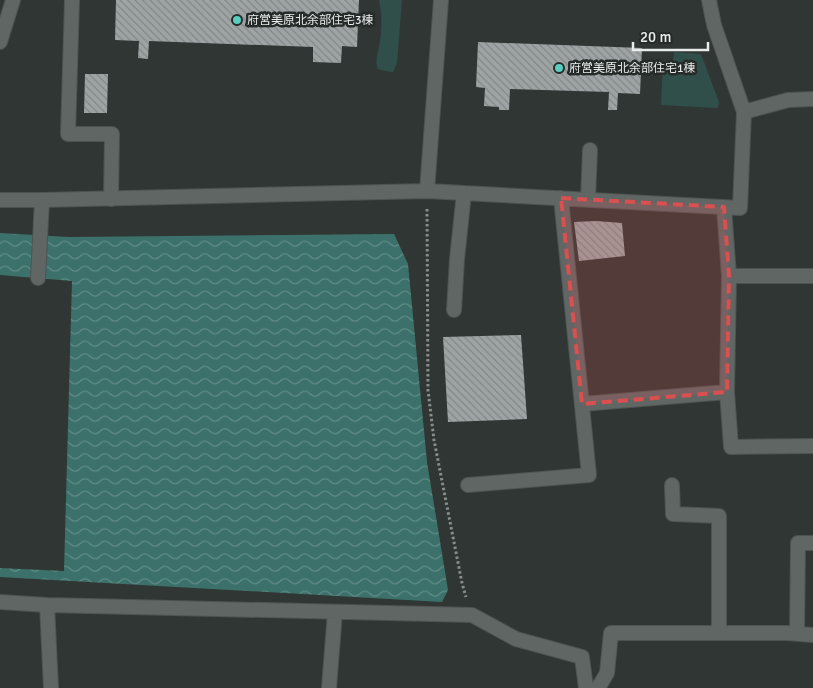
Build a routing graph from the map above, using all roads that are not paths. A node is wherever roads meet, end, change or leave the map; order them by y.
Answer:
1 (13, 0) edge
2 (72, 0) edge
3 (441, 0) edge
4 (709, 0) edge
5 (0, 42) edge
6 (813, 99) edge
7 (744, 112) junction
8 (590, 150) dead end
9 (427, 191) junction
10 (464, 193) junction
11 (111, 198) junction
12 (561, 198) junction
13 (0, 200) edge
14 (42, 200) junction
15 (588, 200) junction
16 (724, 206) junction
17 (729, 276) junction
18 (813, 276) edge
19 (38, 278) dead end
20 (454, 310) dead end
21 (727, 392) junction
22 (582, 404) junction
23 (813, 446) edge
24 (468, 485) dead end
25 (672, 485) dead end
26 (813, 544) edge
27 (0, 602) edge
28 (47, 605) junction
29 (335, 612) junction
30 (719, 633) junction
31 (797, 633) junction
32 (813, 635) edge
33 (51, 688) edge
34 (329, 688) edge
35 (586, 688) edge
36 (598, 688) edge

1 - 5 street
2 - 11 street
3 - 9 street
4 - 7 street
6 - 7 street
7 - 16 street
8 - 15 street
9 - 10 street
9 - 11 street
10 - 12 street
10 - 20 street
11 - 14 street
12 - 15 street
12 - 22 street
13 - 14 street
14 - 19 street
15 - 16 street
16 - 17 street
17 - 18 street
17 - 21 street
21 - 22 street
21 - 23 street
22 - 24 street
25 - 30 street
26 - 31 street
27 - 28 street
28 - 29 street
28 - 33 street
29 - 34 street
29 - 35 street
30 - 31 street
30 - 36 street
31 - 32 street

